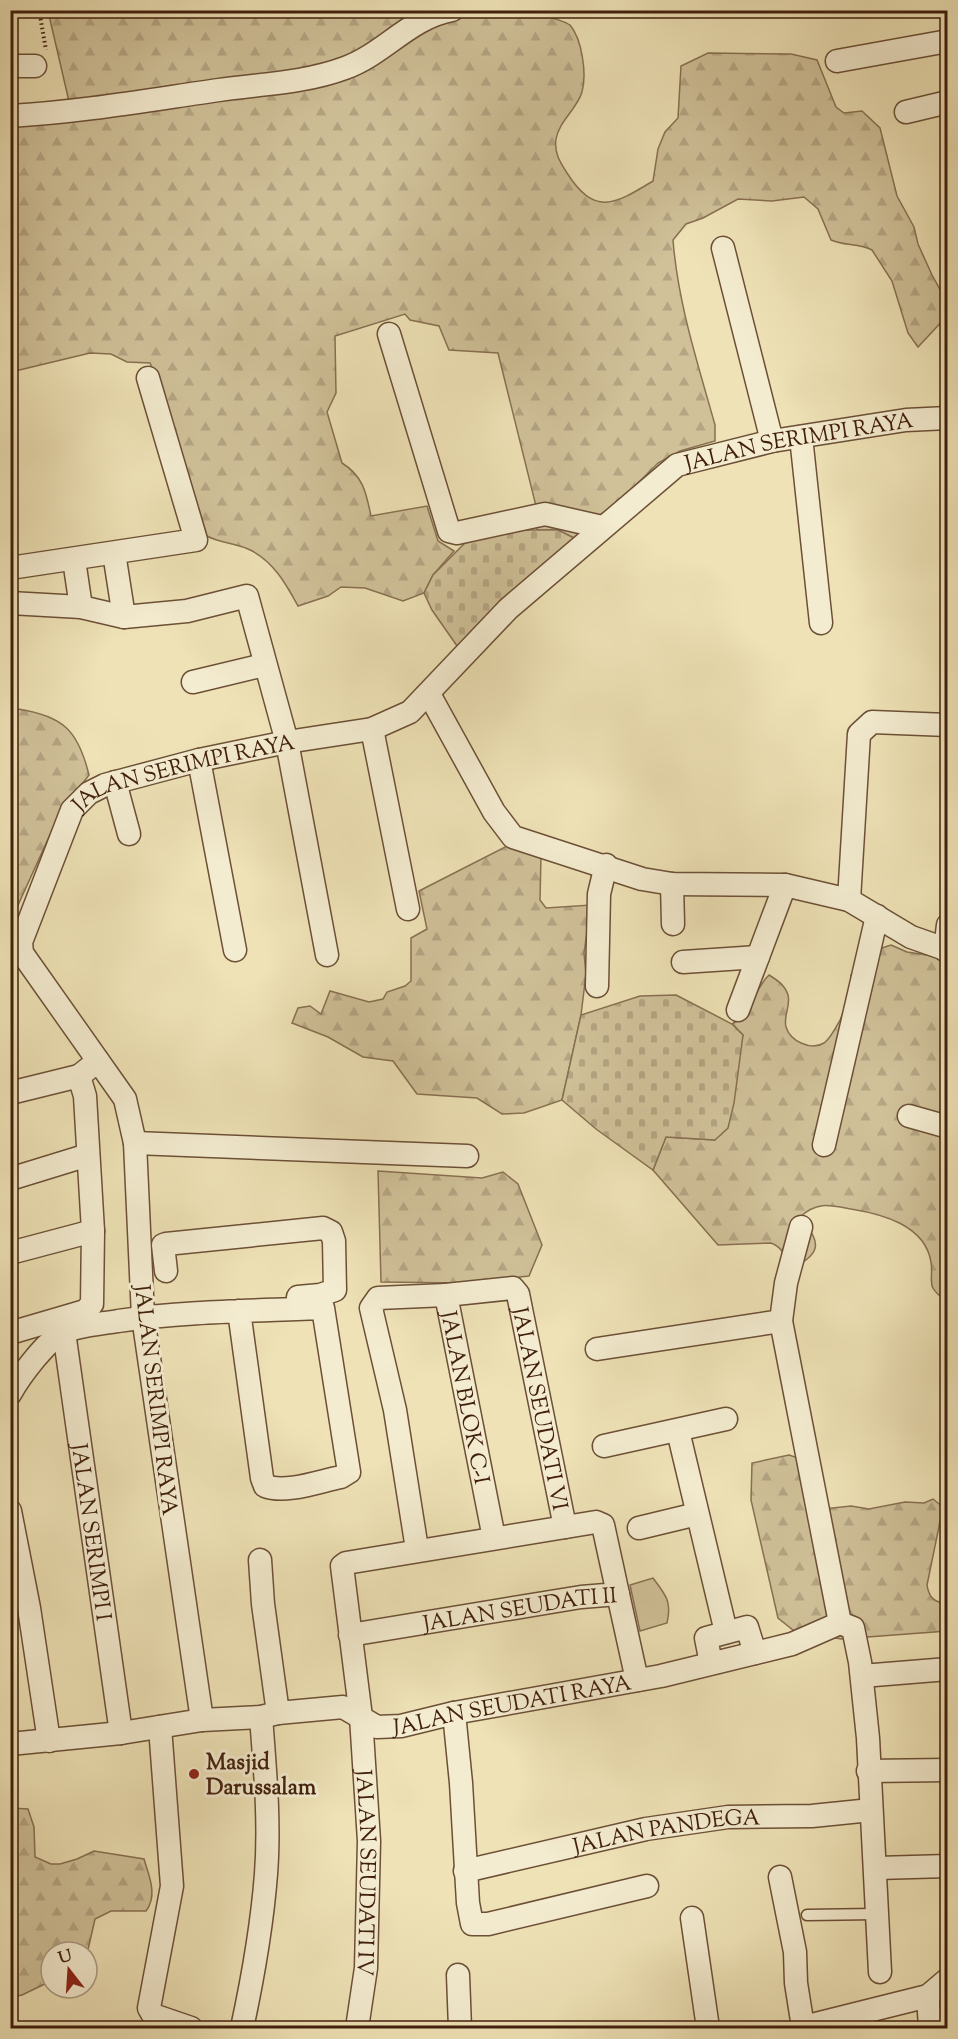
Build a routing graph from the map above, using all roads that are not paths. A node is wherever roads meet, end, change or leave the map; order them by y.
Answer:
1 (452, 10) edge
2 (948, 41) edge
3 (837, 61) dead end
4 (10, 66) edge
5 (34, 66) road end
6 (948, 102) edge
7 (906, 112) dead end
8 (10, 116) edge
9 (723, 248) dead end
10 (389, 334) dead end
11 (148, 378) dead end
12 (948, 418) edge
13 (801, 437) junction
14 (772, 441) junction
15 (602, 527) junction
16 (114, 553) junction
17 (74, 560) junction
18 (10, 568) edge
19 (10, 603) edge
20 (81, 607) junction
21 (124, 617) junction
22 (821, 623) dead end
23 (264, 665) junction
24 (193, 682) dead end
25 (429, 694) junction
26 (948, 725) edge
27 (372, 729) junction
28 (287, 742) junction
29 (199, 760) junction
30 (115, 782) junction
31 (129, 834) dead end
32 (606, 865) junction
33 (672, 884) junction
34 (785, 885) junction
35 (849, 900) junction
36 (408, 909) dead end
37 (877, 916) junction
38 (673, 924) dead end
39 (948, 925) edge
40 (16, 943) edge
41 (235, 950) dead end
42 (946, 950) edge
43 (327, 955) dead end
44 (758, 957) junction
45 (683, 962) dead end
46 (597, 986) dead end
47 (738, 1010) dead end
48 (98, 1061) junction
49 (79, 1076) junction
50 (10, 1093) edge
51 (909, 1116) dead end
52 (948, 1127) edge
53 (135, 1143) junction
54 (824, 1144) dead end
55 (88, 1155) junction
56 (467, 1155) dead end
57 (10, 1179) edge
58 (801, 1227) dead end
59 (93, 1231) junction
60 (10, 1253) edge
61 (166, 1271) dead end
62 (446, 1295) junction
63 (239, 1311) junction
64 (143, 1312) junction
65 (781, 1322) junction
66 (64, 1332) junction
67 (12, 1334) edge
68 (597, 1348) dead end
69 (10, 1394) edge
70 (726, 1419) dead end
71 (678, 1431) junction
72 (604, 1446) dead end
73 (10, 1511) edge
74 (697, 1514) junction
75 (565, 1527) junction
76 (639, 1528) dead end
77 (494, 1538) junction
78 (417, 1549) junction
79 (260, 1560) dead end
80 (618, 1594) junction
81 (840, 1623) junction
82 (726, 1632) junction
83 (350, 1635) junction
84 (755, 1653) junction
85 (711, 1663) junction
86 (948, 1669) edge
87 (862, 1676) junction
88 (637, 1680) junction
89 (454, 1713) junction
90 (270, 1715) junction
91 (361, 1717) junction
92 (202, 1720) junction
93 (160, 1726) junction
94 (121, 1733) junction
95 (49, 1741) junction
96 (10, 1744) edge
97 (948, 1770) edge
98 (868, 1771) junction
99 (871, 1810) junction
100 (948, 1866) edge
101 (877, 1868) junction
102 (465, 1872) junction
103 (780, 1877) dead end
104 (647, 1886) dead end
105 (876, 1914) junction
106 (807, 1915) dead end
107 (692, 1918) dead end
108 (880, 1972) dead end
109 (458, 1975) dead end
110 (948, 1979) edge
111 (928, 1996) junction
112 (830, 2025) edge
113 (191, 2028) edge
114 (242, 2028) edge
115 (357, 2028) edge
116 (460, 2028) edge
117 (708, 2028) edge
118 (802, 2028) edge
119 (930, 2028) edge

1 - 8 street
2 - 3 street
4 - 5 street
6 - 7 street
9 - 14 street
10 - 15 street
11 - 16 street
12 - 13 street, JALAN SERIMPI RAYA
13 - 14 street, JALAN SERIMPI RAYA
13 - 22 street
14 - 15 street, JALAN SERIMPI RAYA
15 - 25 street, JALAN SERIMPI RAYA
16 - 17 street
16 - 21 street
17 - 18 street
17 - 20 street
19 - 20 street
20 - 21 street
21 - 23 street
23 - 24 street
23 - 28 street
25 - 27 street, JALAN SERIMPI RAYA
25 - 32 street
26 - 35 street
27 - 28 street, JALAN SERIMPI RAYA
27 - 36 street
28 - 29 street, JALAN SERIMPI RAYA
28 - 43 street
29 - 30 street, JALAN SERIMPI RAYA
29 - 41 street
30 - 31 street
30 - 40 street, JALAN SERIMPI RAYA
32 - 33 street
32 - 46 street
33 - 34 street
33 - 38 street
34 - 35 street
34 - 44 street
35 - 37 street
37 - 42 street
37 - 54 street
39 - 42 street
40 - 48 street, JALAN SERIMPI RAYA
44 - 45 street
44 - 47 street
48 - 49 street
48 - 53 street, JALAN SERIMPI RAYA
49 - 50 street
49 - 55 street
51 - 52 street
53 - 56 street
53 - 64 street, JALAN SERIMPI RAYA
55 - 57 street
55 - 59 street
58 - 65 street
59 - 60 street
59 - 67 street
61 - 64 street
62 - 75 street, JALAN SEUDATI VI
62 - 77 street, JALAN BLOK C-I
62 - 78 street, JALAN BLOK C-I
63 - 63 street
63 - 64 street
64 - 66 street
64 - 92 street, JALAN SERIMPI RAYA
65 - 68 street
65 - 81 street
66 - 69 street
66 - 94 street, JALAN SERIMPI I
70 - 71 street
71 - 72 street
71 - 74 street
73 - 95 street
74 - 76 street
74 - 82 street
75 - 77 street
75 - 80 street, JALAN SEUDATI II
77 - 78 street
78 - 83 street
79 - 90 street
80 - 83 street, JALAN SEUDATI II
80 - 88 street
81 - 84 street, JALAN SEUDATI RAYA
81 - 87 street
82 - 84 street
82 - 85 street
83 - 91 street
84 - 85 street, JALAN SEUDATI RAYA
85 - 88 street, JALAN SEUDATI RAYA
86 - 87 street
87 - 98 street
88 - 89 street, JALAN SEUDATI RAYA
89 - 91 street, JALAN SEUDATI RAYA
89 - 102 street
90 - 91 street, JALAN SEUDATI RAYA
90 - 92 street, JALAN SEUDATI RAYA
90 - 114 street
91 - 115 street, JALAN SEUDATI IV
92 - 93 street, JALAN SEUDATI RAYA
93 - 94 street, JALAN SEUDATI RAYA
93 - 113 street
94 - 95 street, JALAN SEUDATI RAYA
95 - 96 street, JALAN SEUDATI RAYA
97 - 98 street
98 - 99 street
99 - 101 street
99 - 102 street, JALAN PANDEGA
100 - 101 street
101 - 105 street
102 - 104 street
103 - 118 street
105 - 106 lane
105 - 108 street
107 - 117 street
109 - 116 street
110 - 111 street
111 - 112 street
111 - 119 street
112 - 118 street

